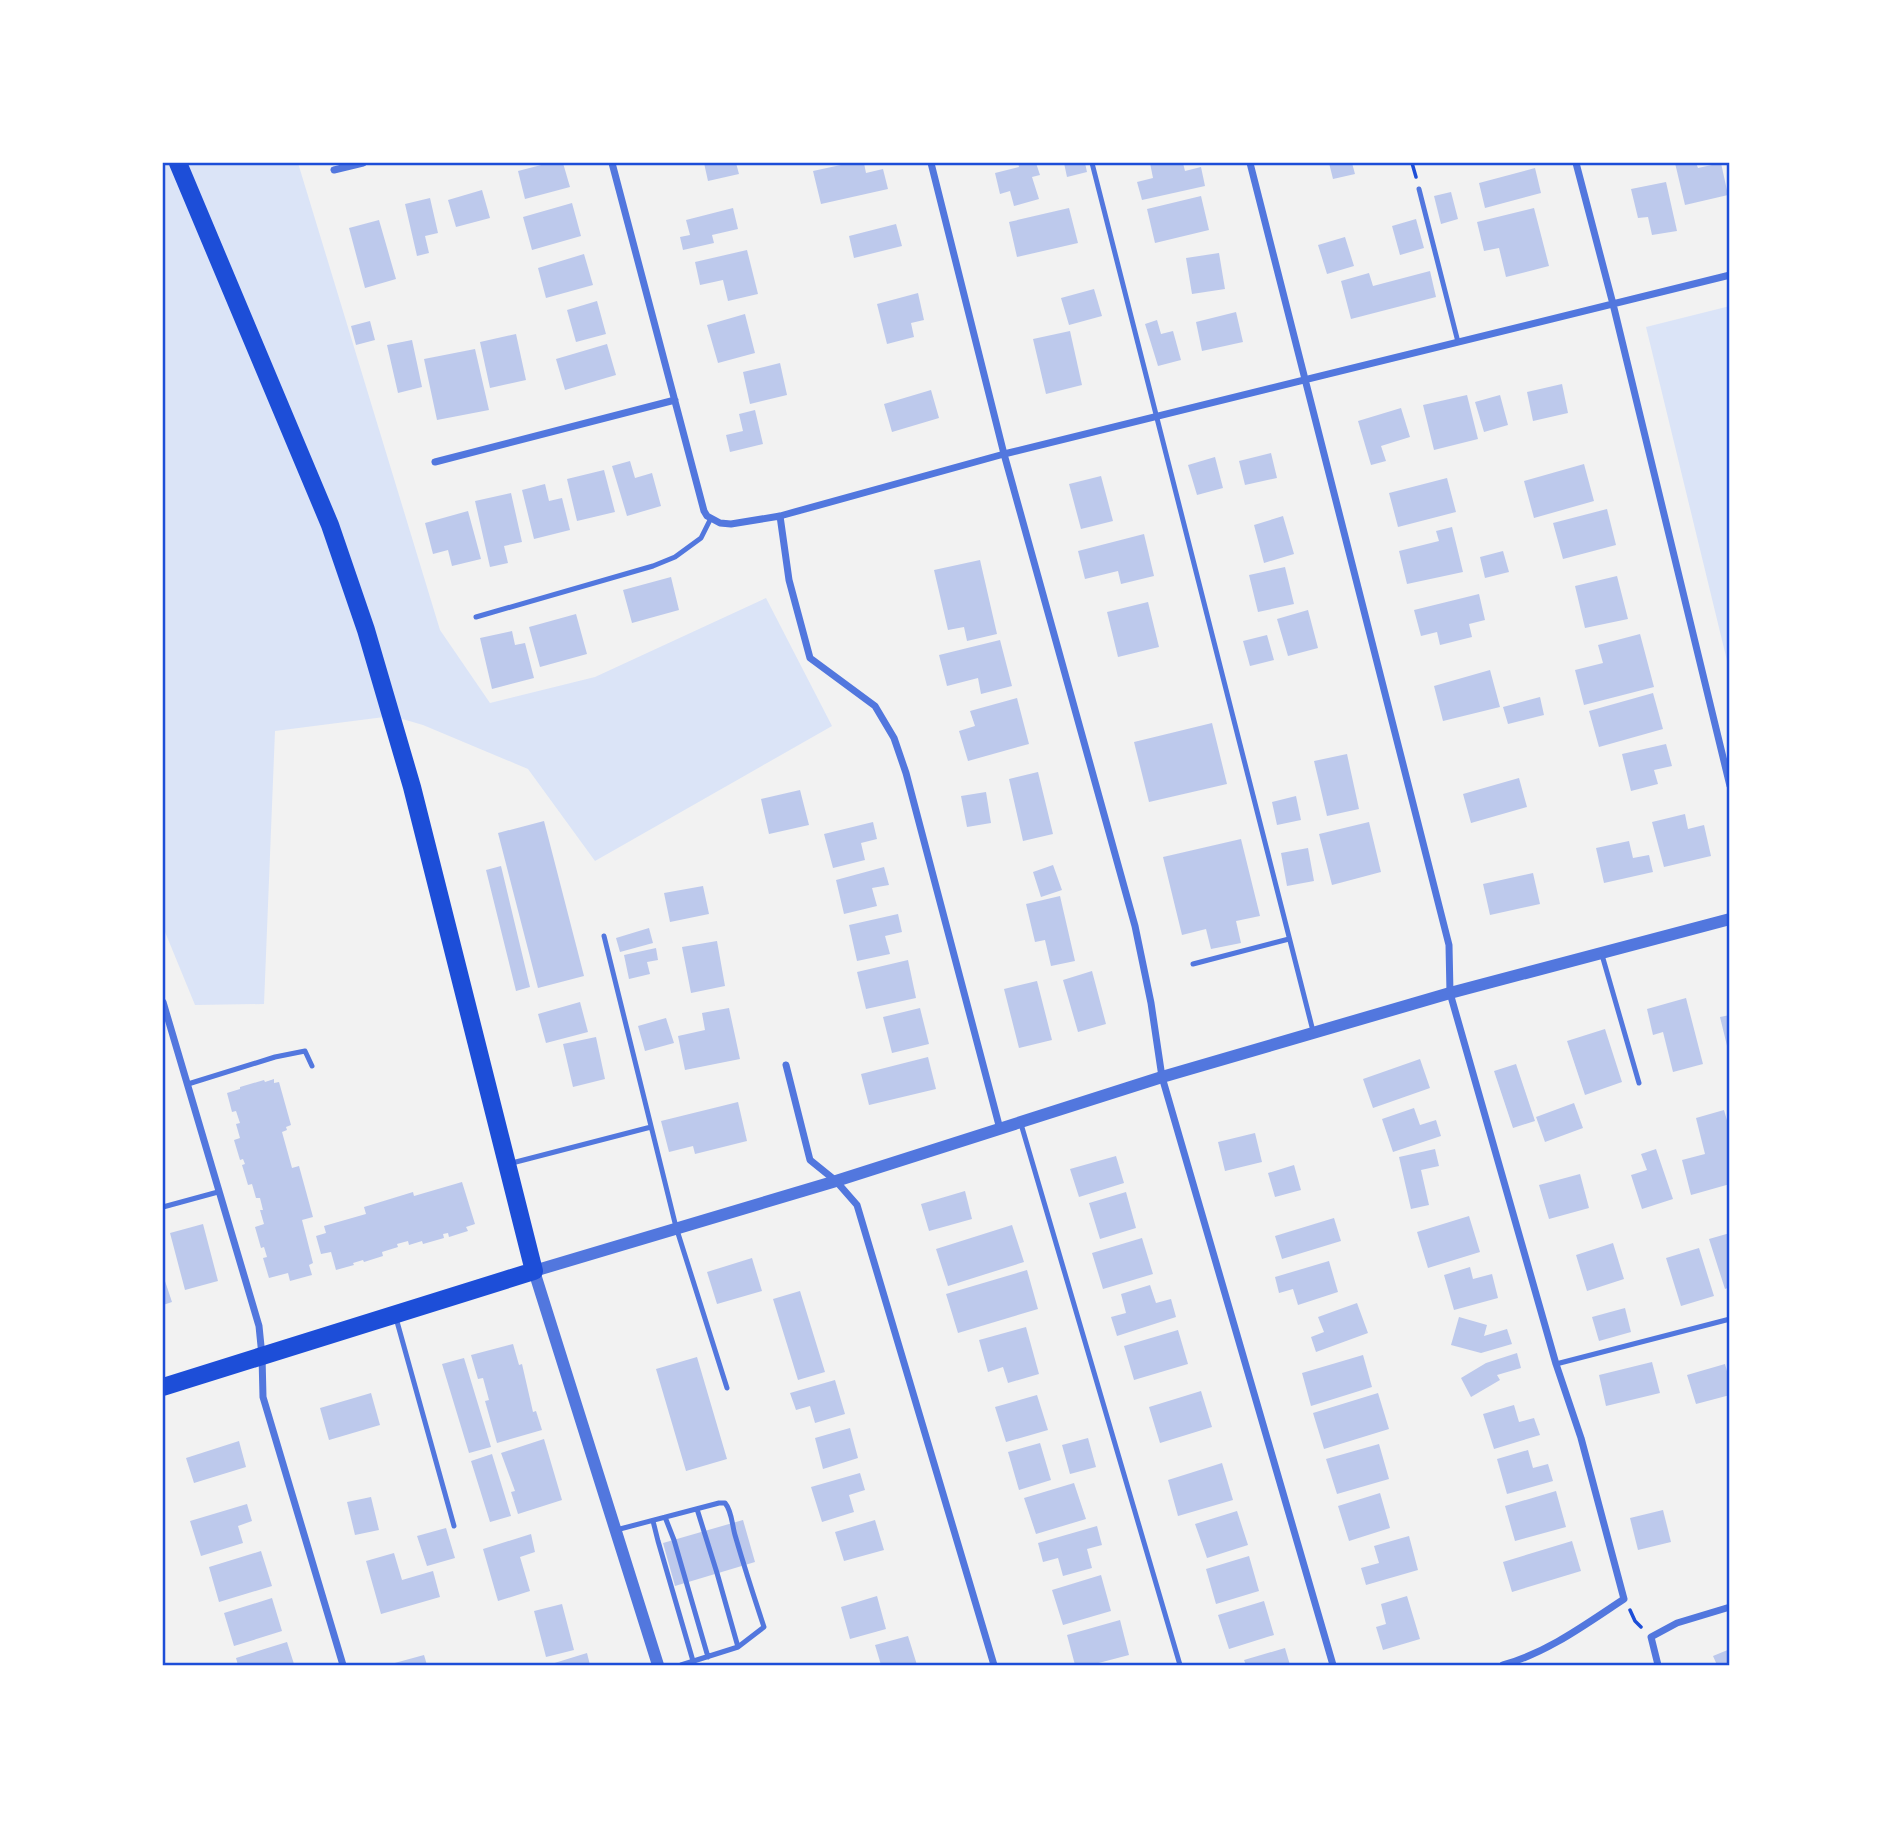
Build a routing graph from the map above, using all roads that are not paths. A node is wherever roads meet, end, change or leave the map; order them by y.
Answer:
1 (178, 163) edge
2 (363, 163) edge
3 (612, 163) edge
4 (931, 163) edge
5 (1092, 163) edge
6 (1250, 163) edge
7 (1576, 163) edge
8 (334, 170) dead end
9 (1419, 189) dead end
10 (1730, 275) edge
11 (1613, 304) junction
12 (1458, 342) junction
13 (1305, 380) junction
14 (675, 400) junction
15 (1156, 418) junction
16 (1004, 454) junction
17 (435, 462) dead end
18 (780, 516) junction
19 (711, 518) junction
20 (475, 617) dead end
21 (1730, 786) edge
22 (1730, 919) edge
23 (604, 936) dead end
24 (1289, 939) junction
25 (1601, 954) junction
26 (1194, 964) dead end
27 (1450, 993) junction
28 (163, 1002) edge
29 (172, 1027) junction
30 (163, 1030) edge
31 (1313, 1033) junction
32 (786, 1065) dead end
33 (312, 1066) dead end
34 (1162, 1077) junction
35 (1639, 1083) dead end
36 (188, 1084) junction
37 (1021, 1122) junction
38 (651, 1127) junction
39 (1000, 1129) junction
40 (507, 1164) junction
41 (836, 1181) junction
42 (219, 1192) junction
43 (163, 1207) edge
44 (676, 1227) junction
45 (534, 1271) junction
46 (395, 1315) junction
47 (1730, 1319) edge
48 (262, 1356) junction
49 (1556, 1364) junction
50 (163, 1387) edge
51 (727, 1388) dead end
52 (697, 1509) junction
53 (665, 1517) junction
54 (653, 1521) junction
55 (454, 1526) dead end
56 (614, 1531) junction
57 (1730, 1607) edge
58 (738, 1647) junction
59 (708, 1657) junction
60 (693, 1661) junction
61 (343, 1665) edge
62 (658, 1665) edge
63 (681, 1665) edge
64 (994, 1665) edge
65 (1180, 1665) edge
66 (1333, 1665) edge
67 (1503, 1665) edge
68 (1658, 1665) edge

1 - 40 main road
2 - 8 street
3 - 14 street
4 - 16 street
5 - 15 lane
6 - 13 street
7 - 11 street
9 - 12 lane
10 - 11 street
11 - 12 street
11 - 21 street
12 - 13 street
13 - 15 street
13 - 27 street
14 - 17 street
14 - 19 street
15 - 16 street
15 - 24 lane
16 - 18 street
16 - 34 street
18 - 19 street
18 - 39 street
19 - 20 lane
22 - 25 street
23 - 38 lane
24 - 26 lane
24 - 31 lane
25 - 27 street
25 - 35 lane
27 - 31 street
27 - 49 street
28 - 29 street
29 - 30 street
29 - 36 street
31 - 34 street
32 - 41 street
33 - 36 lane
34 - 37 street
34 - 66 street
36 - 42 street
37 - 39 street
37 - 65 lane
38 - 40 lane
38 - 44 lane
39 - 41 street
40 - 45 main road
41 - 44 street
41 - 64 street
42 - 43 lane
42 - 48 street
44 - 45 street
44 - 51 lane
45 - 46 main road
45 - 56 street
46 - 48 main road
46 - 55 lane
47 - 49 lane
48 - 50 main road
48 - 61 street
49 - 67 street
52 - 53 lane
52 - 58 lane
52 - 58 lane
53 - 54 lane
53 - 59 lane
54 - 56 lane
54 - 60 lane
56 - 62 street
57 - 68 street
58 - 59 lane
59 - 60 lane
60 - 63 lane

